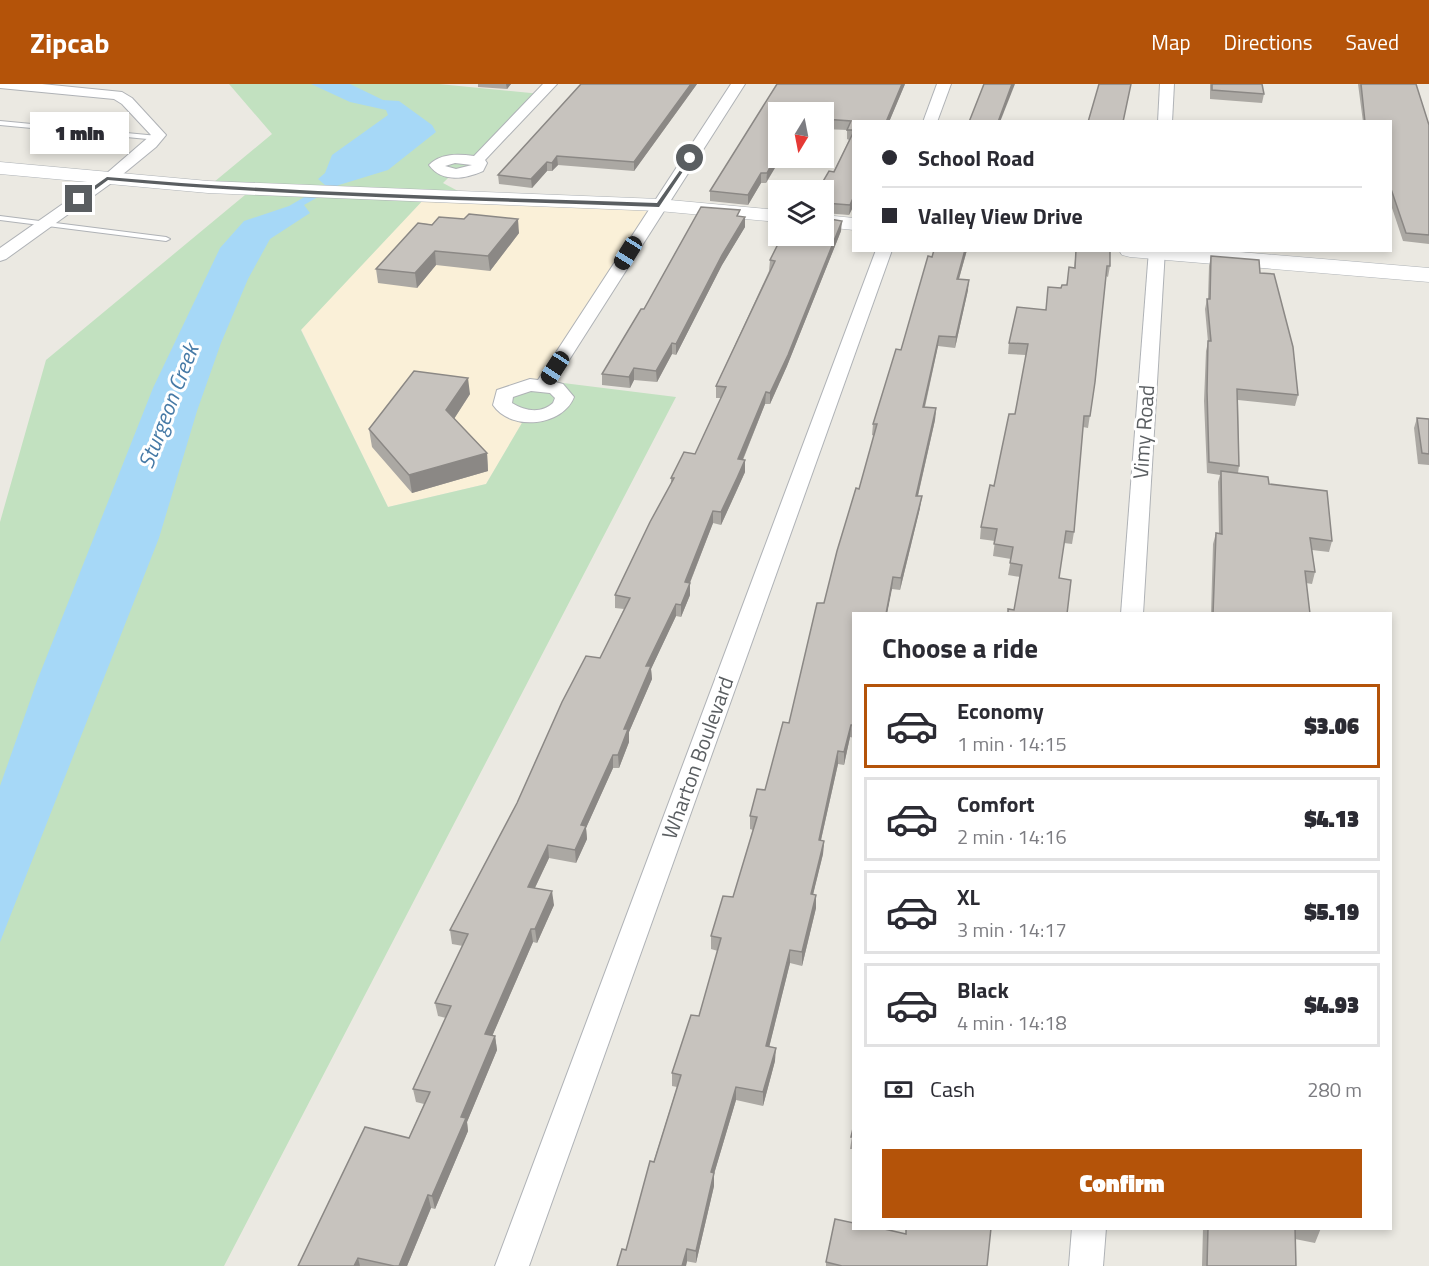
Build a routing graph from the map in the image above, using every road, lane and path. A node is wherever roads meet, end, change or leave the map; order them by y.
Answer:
1 (0, 84) edge
2 (550, 84) edge
3 (738, 84) edge
4 (944, 84) edge
5 (1167, 84) edge
6 (931, 120) edge
7 (1165, 120) edge
8 (0, 123) edge
9 (158, 138) junction
10 (477, 160) dead end
11 (0, 168) edge
12 (107, 178) junction
13 (659, 205) junction
14 (768, 215) edge
15 (0, 218) edge
16 (834, 222) edge
17 (45, 223) junction
18 (852, 224) edge
19 (166, 239) dead end
20 (883, 252) edge
21 (1157, 252) edge
22 (0, 256) edge
23 (1429, 275) edge
24 (544, 385) dead end
25 (1132, 612) edge
26 (1089, 1230) edge
27 (512, 1266) edge
28 (1086, 1266) edge

1 - 9 street
2 - 10 street
3 - 13 street
4 - 6 street
5 - 7 street
8 - 9 lane
9 - 12 street
11 - 12 street
12 - 13 street
12 - 17 street
13 - 14 street
13 - 24 street
15 - 17 lane
16 - 18 street
17 - 19 lane
17 - 22 street
20 - 27 street, Wharton Boulevard
21 - 23 street
21 - 25 street, Vimy Road
26 - 28 street

